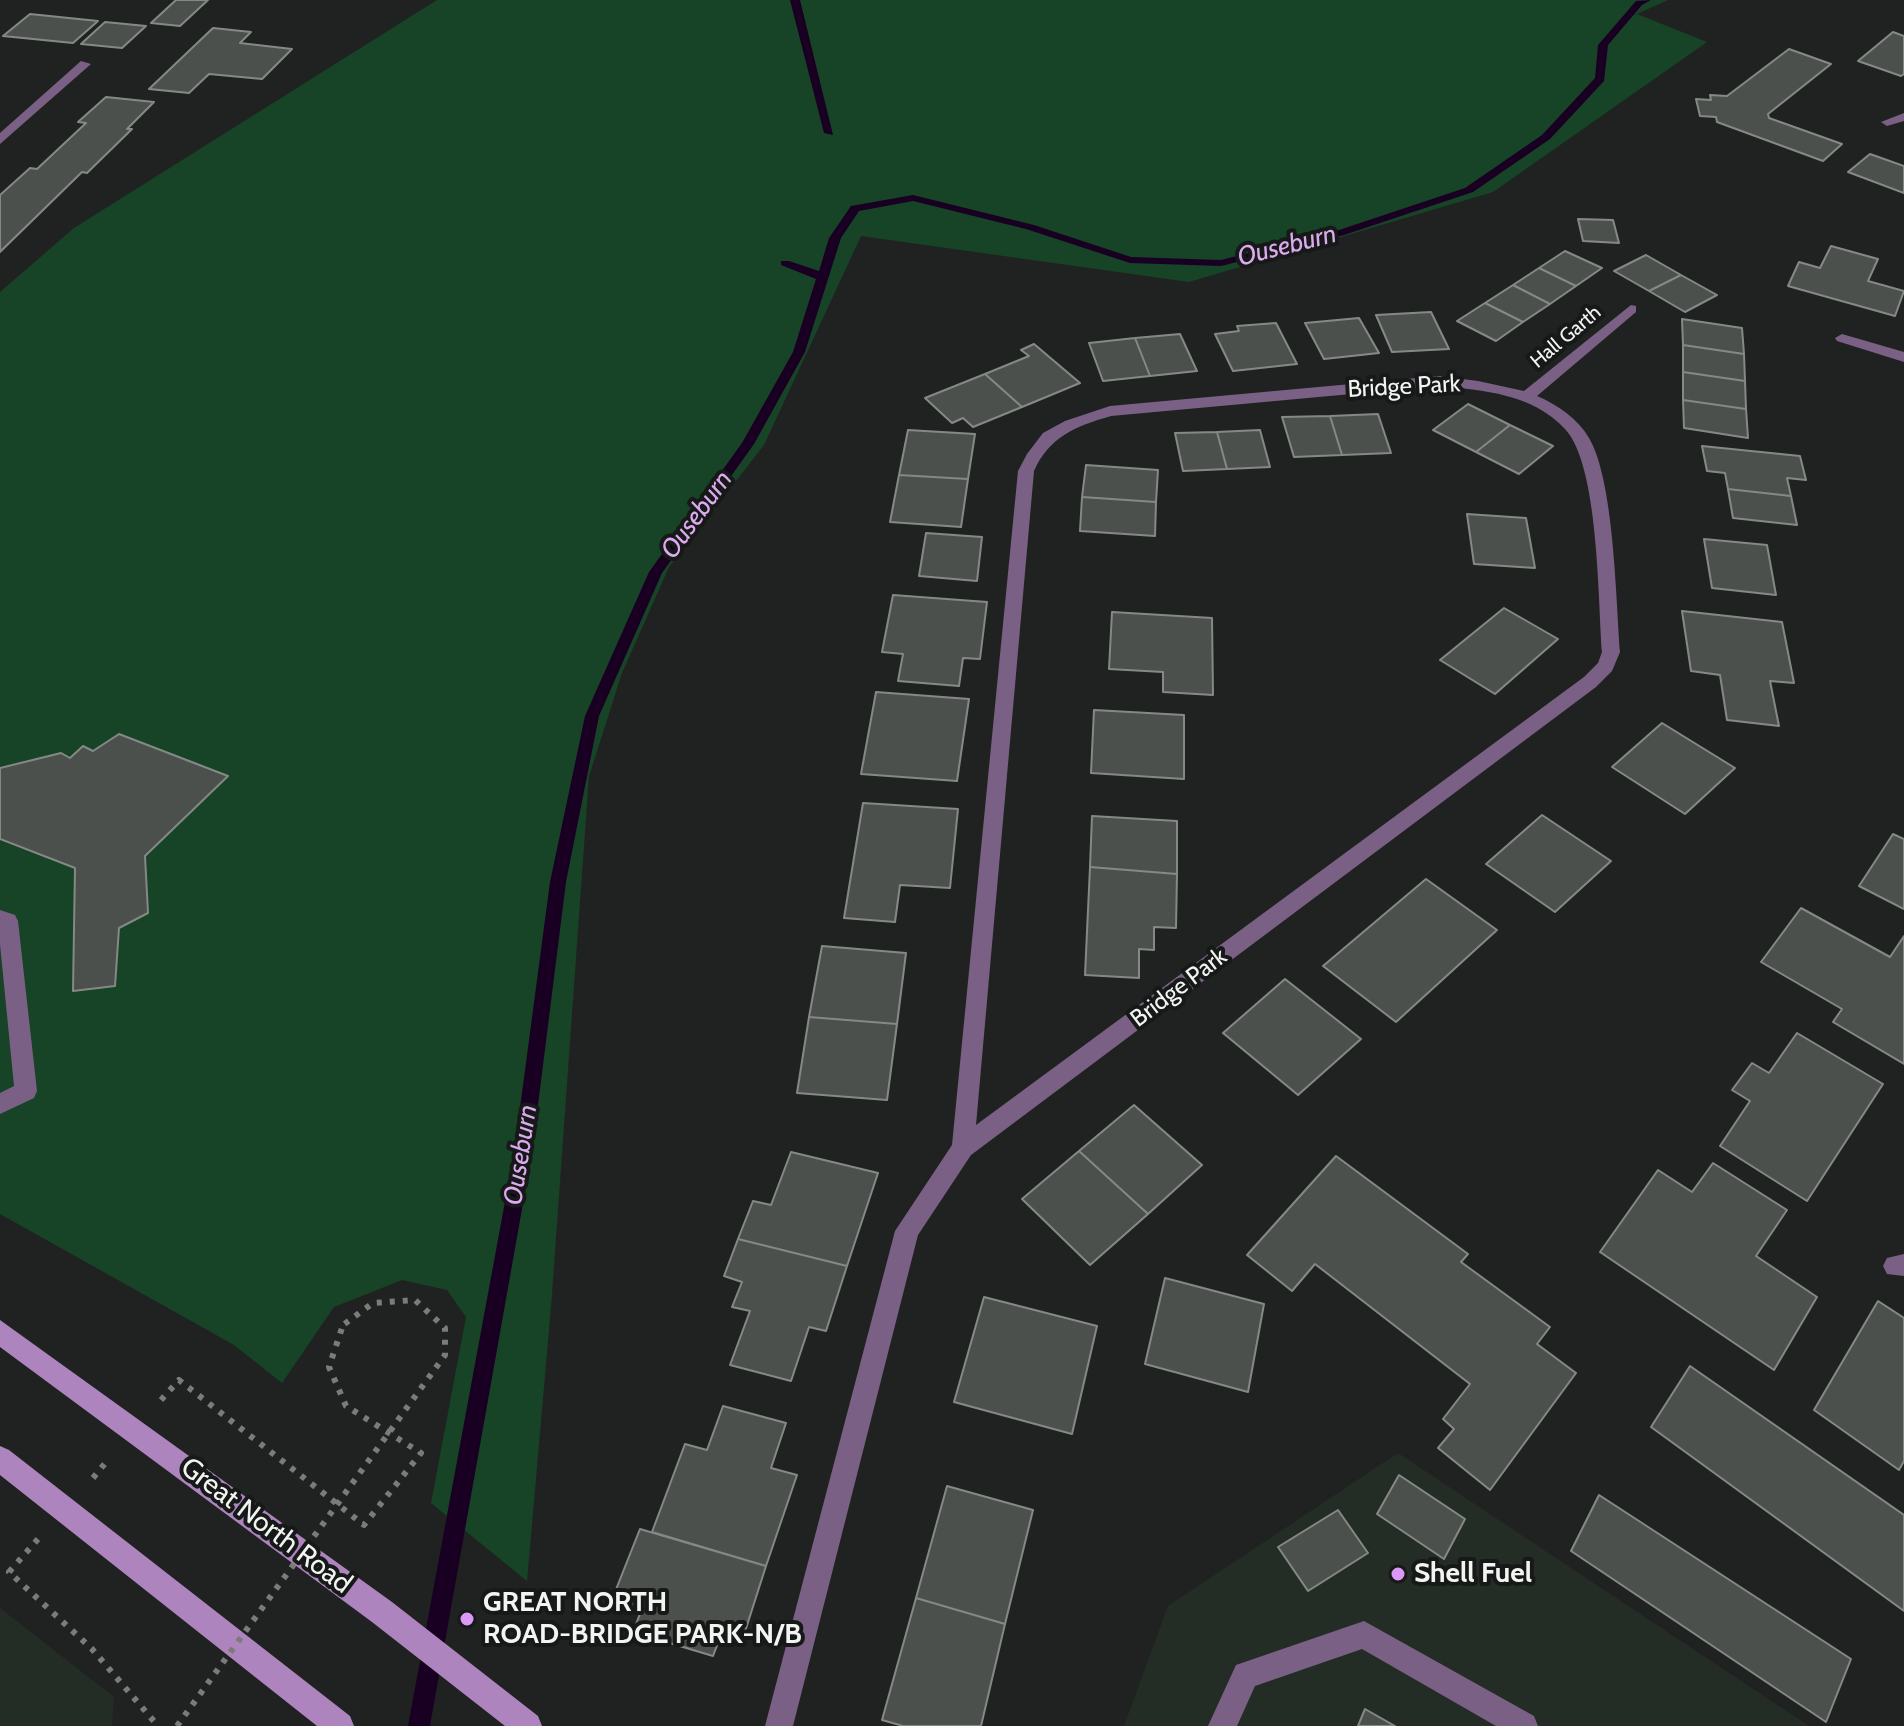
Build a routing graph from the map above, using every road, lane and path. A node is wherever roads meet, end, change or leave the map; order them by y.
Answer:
1 (85, 64) dead end
2 (1904, 117) edge
3 (1887, 122) dead end
4 (0, 140) edge
5 (1631, 309) dead end
6 (1842, 338) dead end
7 (1904, 357) edge
8 (1528, 396) junction
9 (0, 918) edge
10 (0, 1104) edge
11 (963, 1148) junction
12 (0, 1332) edge
13 (179, 1380) dead end
14 (0, 1459) edge
15 (9, 1572) dead end
16 (158, 1726) edge
17 (177, 1726) edge
18 (340, 1726) edge
19 (528, 1726) edge
20 (779, 1726) edge
21 (1222, 1726) edge
22 (1524, 1726) edge

1 - 4 street
2 - 3 street
5 - 8 street, Hall Garth
6 - 7 street
8 - 11 street, Bridge Park
8 - 11 street, Bridge Park
9 - 10 street
11 - 20 street, Bridge Park
12 - 19 main road, Great North Road
13 - 17 path, bridge
14 - 18 main road
15 - 16 path
21 - 22 street

